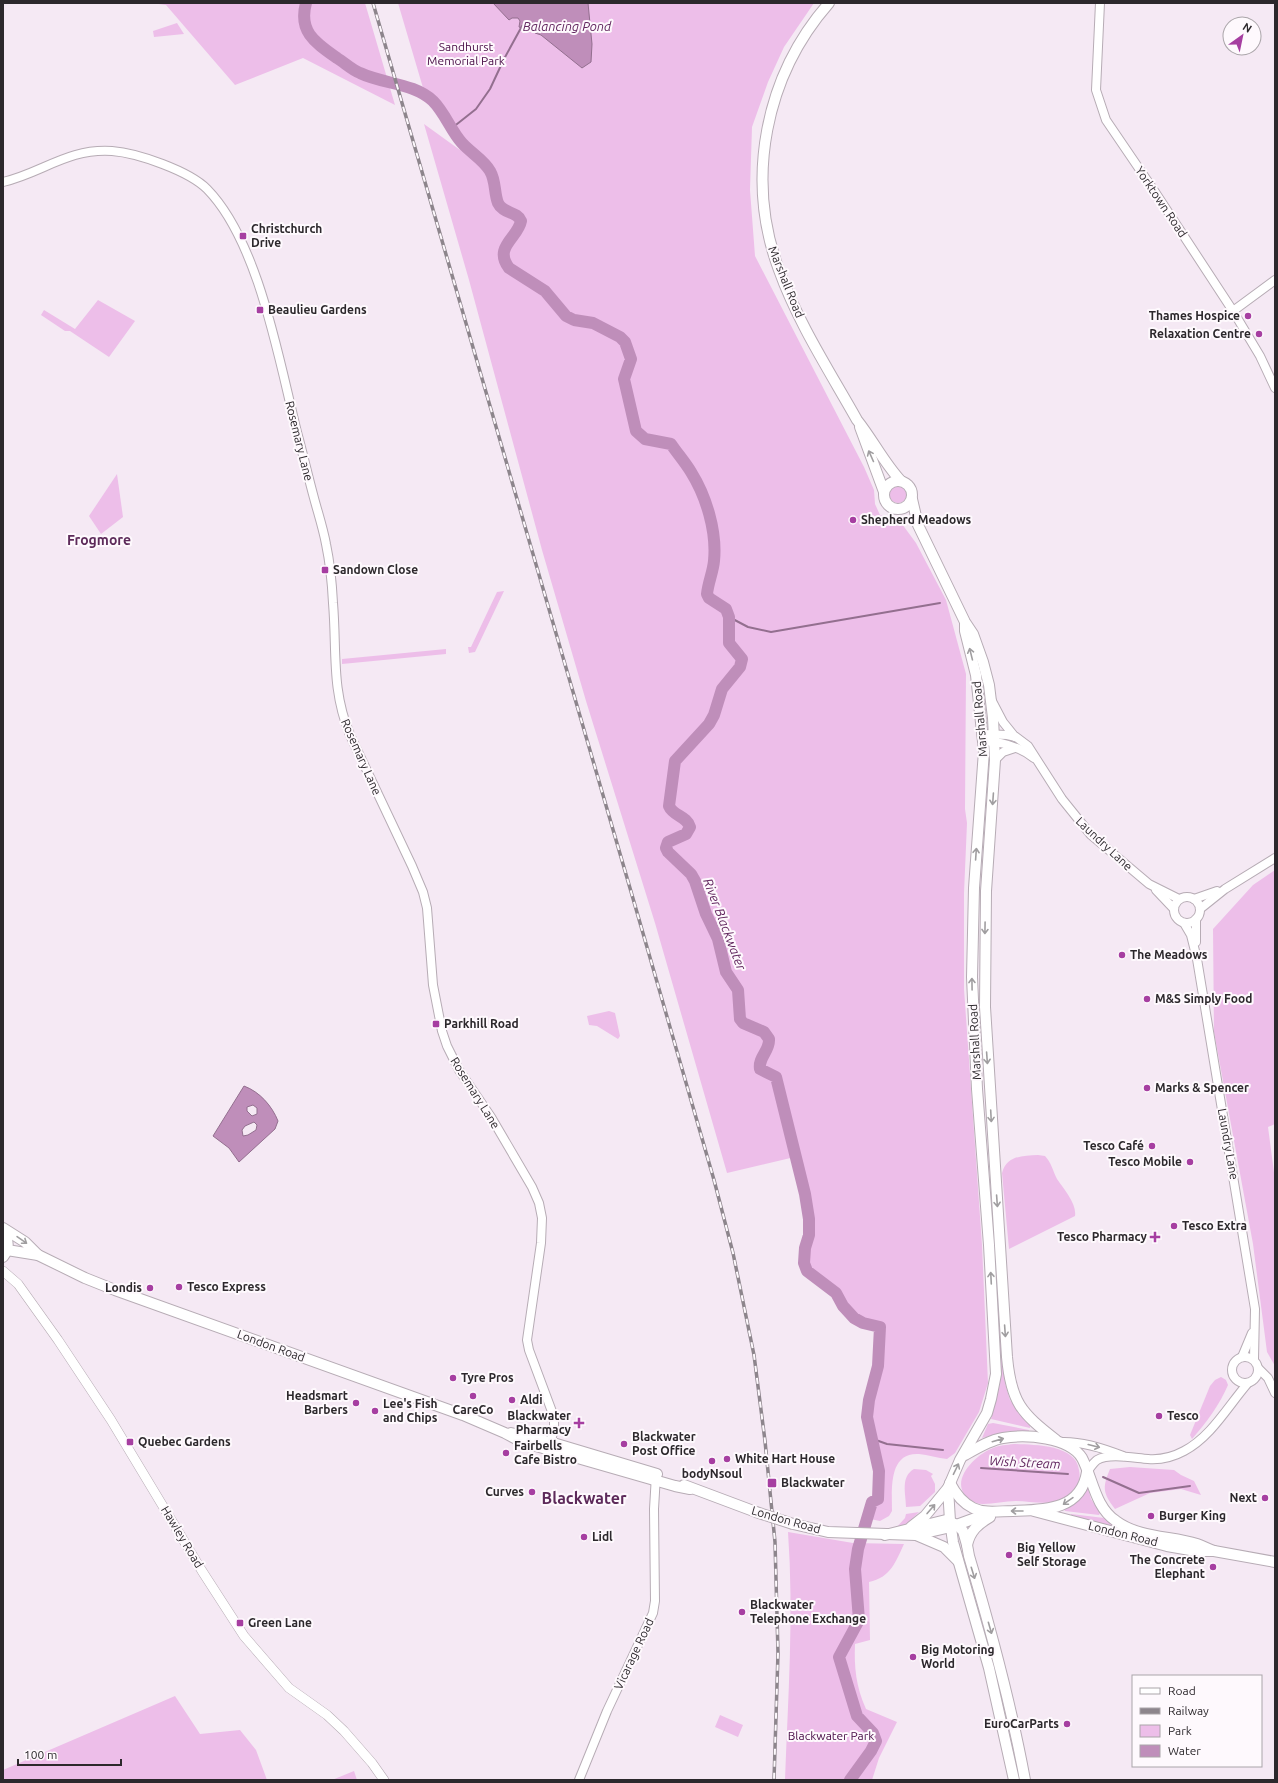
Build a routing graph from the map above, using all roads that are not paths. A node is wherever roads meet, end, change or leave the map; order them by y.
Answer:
1 (829, 3) edge
2 (1100, 3) edge
3 (3, 182) edge
4 (1275, 280) edge
5 (1233, 311) junction
6 (1275, 388) edge
7 (857, 420) junction
8 (901, 481) junction
9 (884, 492) junction
10 (912, 499) junction
11 (898, 509) junction
12 (918, 525) junction
13 (965, 622) junction
14 (991, 699) junction
15 (1016, 737) junction
16 (989, 738) junction
17 (1015, 748) junction
18 (995, 760) junction
19 (1037, 760) junction
20 (1275, 858) edge
21 (1149, 884) junction
22 (1226, 888) junction
23 (1179, 899) junction
24 (1194, 899) junction
25 (1174, 909) junction
26 (1200, 909) junction
27 (1196, 919) junction
28 (1184, 923) junction
29 (1197, 959) junction
30 (3, 1228) edge
31 (3, 1231) edge
32 (5, 1254) edge
33 (38, 1255) junction
34 (4, 1269) edge
35 (1254, 1328) junction
36 (1242, 1357) junction
37 (1254, 1359) junction
38 (1259, 1369) junction
39 (1237, 1381) junction
40 (1248, 1383) junction
41 (1275, 1393) edge
42 (1220, 1417) junction
43 (1058, 1441) junction
44 (549, 1446) junction
45 (963, 1456) junction
46 (1125, 1457) junction
47 (1087, 1472) junction
48 (656, 1477) junction
49 (949, 1486) junction
50 (996, 1512) junction
51 (1034, 1512) junction
52 (952, 1525) junction
53 (914, 1531) junction
54 (967, 1545) junction
55 (1214, 1551) junction
56 (1275, 1562) edge
57 (959, 1563) junction
58 (1008, 1755) junction
59 (1020, 1755) junction
60 (384, 1780) edge
61 (579, 1780) edge
62 (1014, 1780) edge
63 (1025, 1780) edge

1 - 7 main road, Marshall Road
2 - 5 street, Yorktown Road
3 - 44 street, Rosemary Lane
4 - 5 street
5 - 6 street, Yorktown Road
7 - 8 main road, Marshall Road
9 -> 7 main road, Marshall Road
8 - 9 main road
8 - 10 main road
9 - 11 main road
10 - 11 main road
10 - 12 main road, Marshall Road
11 - 12 main road, Marshall Road
12 - 13 main road, Marshall Road
13 - 14 main road, Marshall Road
16 -> 13 main road, Marshall Road
14 - 15 street, Laundry Lane
14 - 16 main road, Marshall Road
15 - 16 street
15 - 19 street, Laundry Lane
16 - 17 street, Laundry Lane
16 - 18 main road, Marshall Road
45 -> 16 main road, Marshall Road
17 - 18 street
17 - 19 street, Laundry Lane
18 -> 43 main road, Marshall Road
19 - 21 street, Laundry Lane
20 - 22 street
21 - 23 street, Laundry Lane
21 - 25 street, Laundry Lane
22 - 24 street
22 - 26 street
23 - 24 street
23 - 25 street
24 - 26 street
25 - 28 street
26 - 27 street
27 - 28 street
27 - 29 street, Laundry Lane
28 - 29 street, Laundry Lane
29 - 35 street, Laundry Lane
30 -> 33 main road, London Road
31 - 32 main road
32 - 33 main road, London Road
33 - 44 main road, London Road
34 - 60 main road, Hawley Road
35 - 36 street, Laundry Lane
35 - 37 street, Laundry Lane
36 - 37 street
36 - 39 street
37 - 38 street
38 - 40 street
38 - 41 street
39 - 40 street
39 - 42 street
40 - 42 street
42 - 46 street
45 -> 43 main road
43 -> 46 street
43 - 47 main road
44 - 48 main road, London Road
49 -> 45 main road
46 - 47 street
47 -> 51 main road
47 - 55 main road, London Road
48 - 53 main road, London Road, bridge
48 - 61 street, Vicarage Road
49 - 50 main road
49 - 52 main road
53 -> 49 main road
51 -> 50 main road
50 - 52 main road, London Road
50 - 54 main road
51 - 55 main road, London Road
52 - 53 main road, London Road
52 - 54 main road
52 - 57 main road
53 - 57 main road
54 -> 59 main road
55 - 56 main road, London Road
57 - 58 main road
58 - 59 main road
58 - 62 main road
59 - 63 main road

